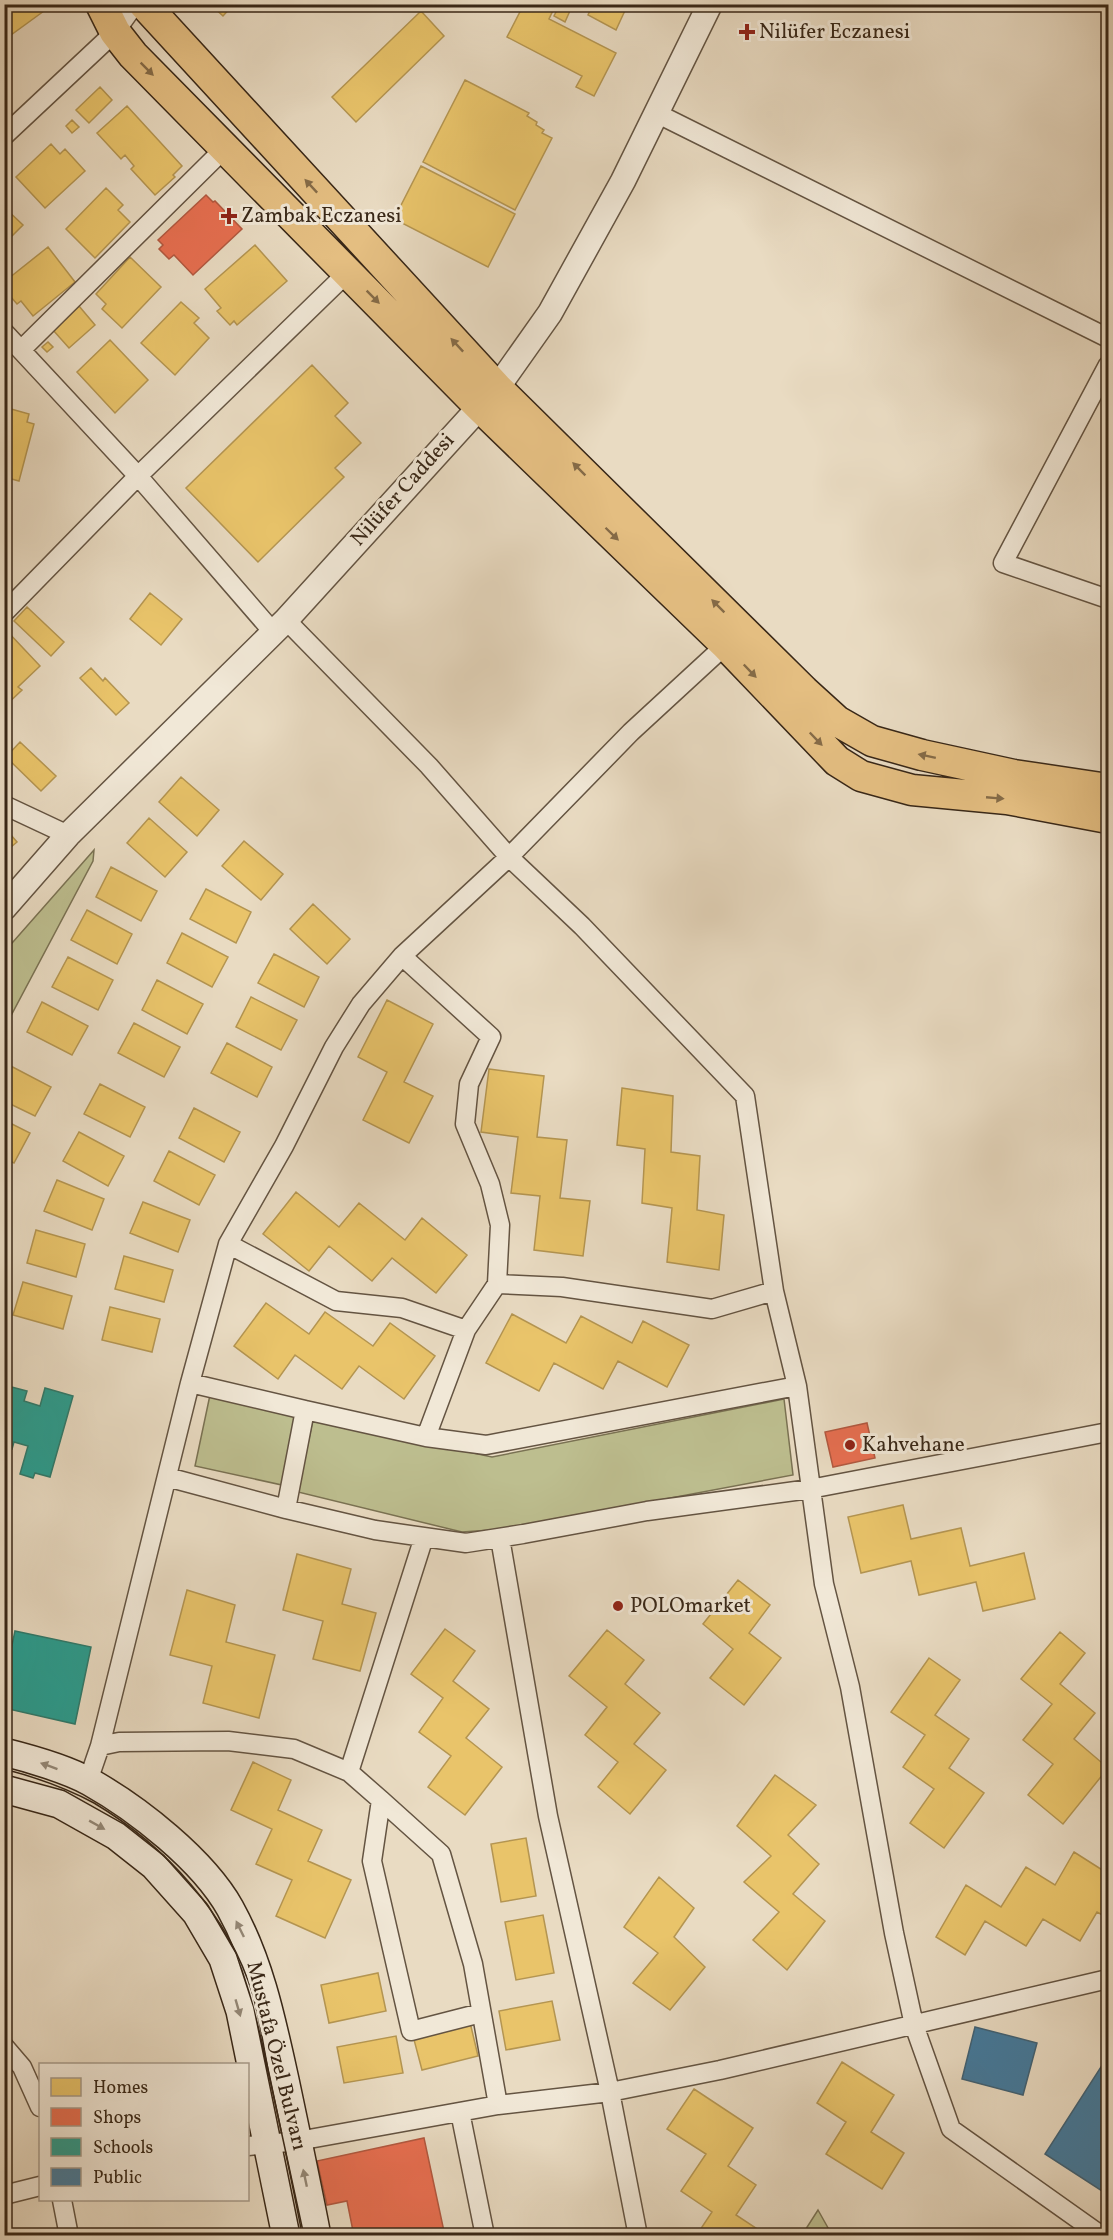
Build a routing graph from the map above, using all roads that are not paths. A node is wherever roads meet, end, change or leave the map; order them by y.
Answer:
1 (101, 4) edge
2 (135, 4) edge
3 (144, 4) edge
4 (710, 4) edge
5 (115, 32) junction
6 (656, 113) junction
7 (4, 136) edge
8 (225, 148) junction
9 (348, 272) junction
10 (4, 332) edge
11 (1108, 338) edge
12 (21, 350) junction
13 (1108, 365) edge
14 (488, 397) junction
15 (138, 476) junction
16 (1108, 599) edge
17 (4, 613) edge
18 (280, 626) junction
19 (733, 637) junction
20 (1108, 789) edge
21 (4, 805) edge
22 (1108, 818) edge
23 (68, 835) junction
24 (509, 857) junction
25 (4, 908) edge
26 (402, 956) junction
27 (228, 1244) junction
28 (497, 1284) junction
29 (774, 1291) junction
30 (466, 1330) junction
31 (190, 1383) junction
32 (797, 1386) junction
33 (305, 1410) junction
34 (1108, 1432) edge
35 (426, 1437) junction
36 (166, 1477) junction
37 (810, 1489) junction
38 (286, 1509) junction
39 (424, 1537) junction
40 (501, 1538) junction
41 (100, 1746) junction
42 (4, 1752) edge
43 (349, 1772) junction
44 (88, 1781) junction
45 (4, 1789) edge
46 (381, 1800) junction
47 (1108, 1979) edge
48 (481, 2013) junction
49 (914, 2025) junction
50 (4, 2046) edge
51 (247, 2063) edge
52 (249, 2078) edge
53 (610, 2092) junction
54 (39, 2105) edge
55 (498, 2105) junction
56 (460, 2112) junction
57 (298, 2141) junction
58 (258, 2144) edge
59 (39, 2186) edge
60 (4, 2195) edge
61 (62, 2201) edge
62 (69, 2235) edge
63 (286, 2235) edge
64 (317, 2235) edge
65 (485, 2235) edge
66 (638, 2235) edge
67 (1102, 2235) edge

1 - 5 main road
2 - 5 street
14 -> 3 main road
4 - 6 street, Nilüfer Caddesi
5 - 7 street
5 -> 8 main road
6 - 11 street
6 - 14 street, Nilüfer Caddesi
8 - 9 main road
8 - 12 street
9 -> 14 main road
9 - 15 street
10 - 12 street
12 - 15 street
13 - 16 street
14 - 18 street, Nilüfer Caddesi
14 - 19 main road
15 - 17 street
15 - 18 street
18 - 23 street, Nilüfer Caddesi
18 - 24 street
20 -> 19 main road
19 -> 22 main road
19 - 24 street
21 - 23 street
23 - 25 street, Nilüfer Caddesi
24 - 26 street
24 - 29 street
26 - 27 street
26 - 28 street
27 - 30 street
27 - 31 street
28 - 29 street
28 - 30 street
29 - 32 street
30 - 35 street
31 - 33 street
31 - 36 street
32 - 35 street
32 - 37 street
33 - 35 street
33 - 38 street
34 - 37 street
36 - 38 street
36 - 41 street
37 - 40 street
37 - 49 street
38 - 39 street
39 - 40 street
39 - 43 street
40 - 53 street
41 - 43 street
41 - 44 street
44 -> 42 main road, Mustafa Özel Bulvarı
43 - 46 street
57 -> 44 main road, Mustafa Özel Bulvarı
45 -> 51 main road, Mustafa Özel Bulvarı
46 - 48 street
46 - 48 street
47 - 49 street
48 - 55 street
49 - 53 street
49 - 67 street
50 - 54 street
52 -> 58 main road, Mustafa Özel Bulvarı
53 - 55 street
53 - 66 street
55 - 56 street
56 - 57 street
56 - 65 street
57 - 58 street
64 -> 57 main road, Mustafa Özel Bulvarı
58 - 63 main road, Mustafa Özel Bulvarı
59 - 60 street
61 - 62 street

